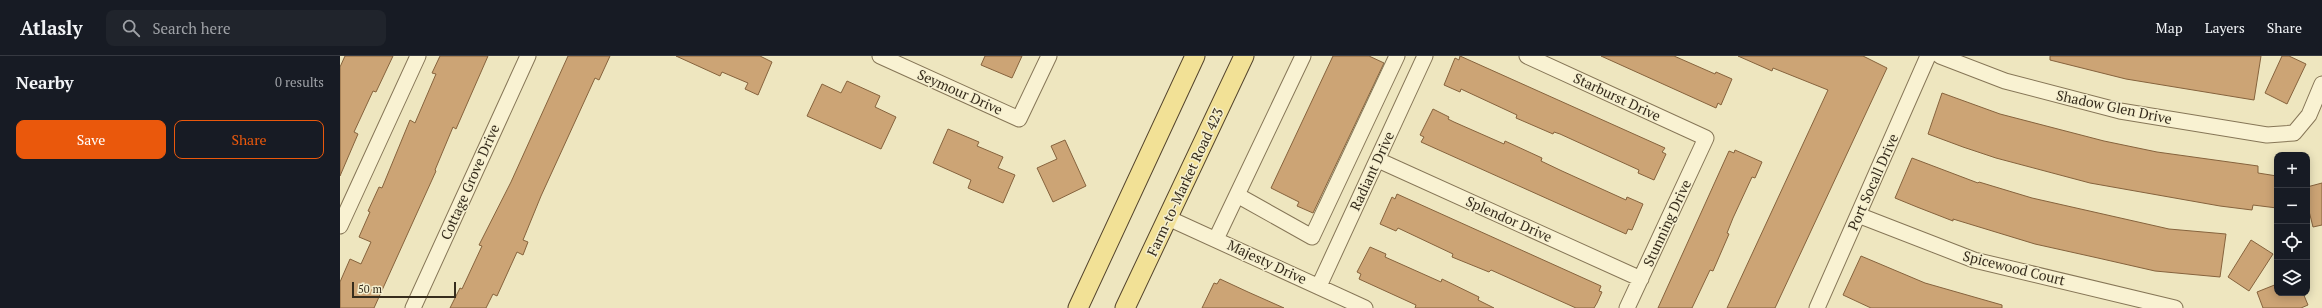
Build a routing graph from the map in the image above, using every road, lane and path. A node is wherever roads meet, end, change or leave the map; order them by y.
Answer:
1 (418, 56) edge
2 (528, 56) edge
3 (880, 56) edge
4 (1048, 56) edge
5 (1195, 56) edge
6 (1244, 56) edge
7 (1303, 56) edge
8 (1397, 56) edge
9 (1425, 56) edge
10 (1527, 56) edge
11 (1928, 56) edge
12 (1940, 56) edge
13 (2322, 84) edge
14 (1706, 138) joint
15 (1378, 160) junction
16 (1237, 195) junction
17 (1858, 215) junction
18 (1168, 218) junction
19 (340, 226) edge
20 (1216, 239) junction
21 (1641, 279) junction
22 (1319, 286) junction
23 (413, 308) edge
24 (1078, 308) edge
25 (1125, 308) edge
26 (1365, 308) edge
27 (1627, 308) edge
28 (1817, 308) edge
29 (2175, 308) edge

1 - 19 street
2 - 23 street, Cottage Grove Drive
3 - 4 street, Seymour Drive
5 - 24 main road
6 - 18 main road, Farm-to-Market Road 423
7 - 16 street
8 - 16 street
9 - 15 street, Radiant Drive
10 - 14 street, Starburst Drive
11 - 17 street, Port Socall Drive
12 - 13 street, Shadow Glen Drive
14 - 21 street, Stunning Drive
15 - 21 street, Splendor Drive
15 - 22 street, Radiant Drive
16 - 20 street
17 - 28 street, Port Socall Drive
17 - 29 street, Spicewood Court
18 - 20 street, Majesty Drive
18 - 25 main road, Farm-to-Market Road 423
20 - 22 street, Majesty Drive
21 - 27 street, Stunning Drive
22 - 26 street, Majesty Drive

